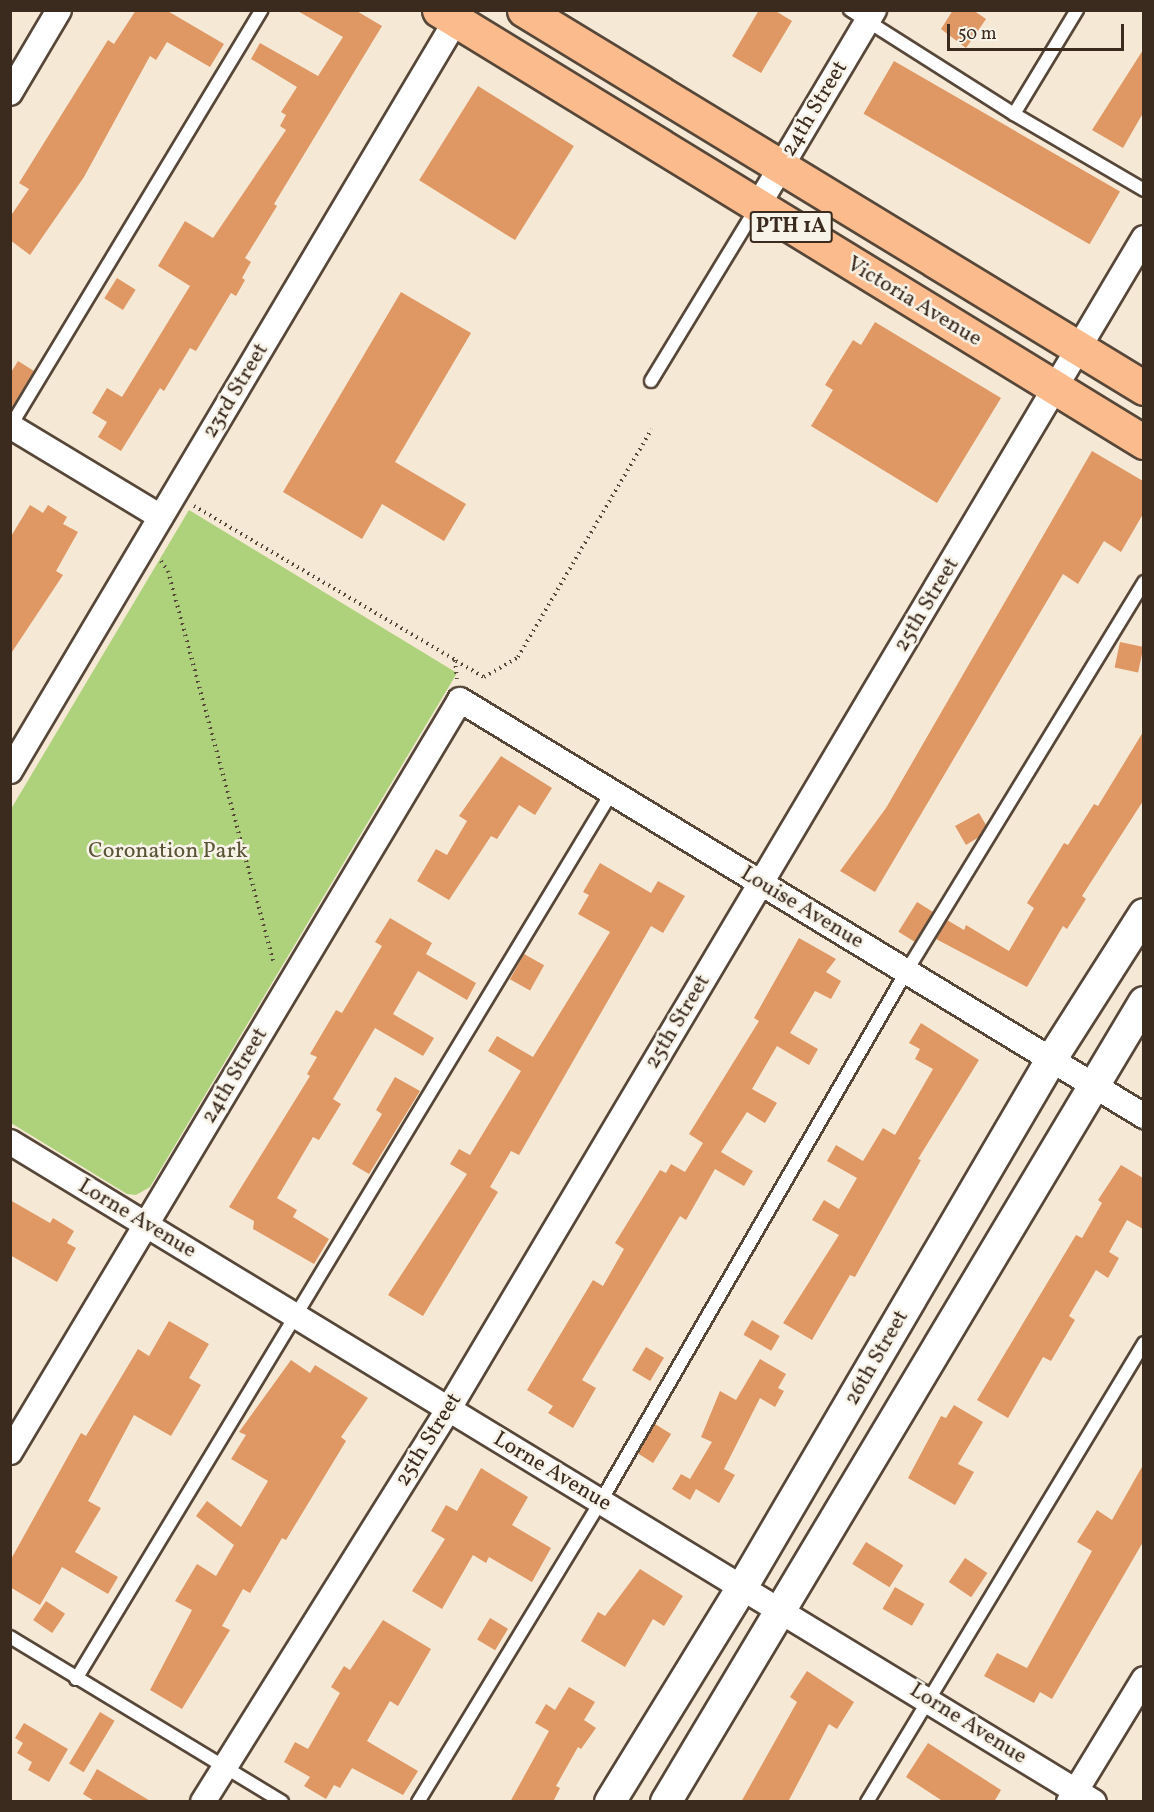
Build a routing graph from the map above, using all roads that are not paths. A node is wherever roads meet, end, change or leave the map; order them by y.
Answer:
1 (59, 10) edge
2 (262, 10) edge
3 (524, 10) edge
4 (1077, 10) edge
5 (452, 14) edge
6 (864, 14) edge
7 (10, 93) edge
8 (1014, 114) junction
9 (780, 167) junction
10 (1143, 190) edge
11 (757, 207) junction
12 (1143, 238) edge
13 (1079, 348) junction
14 (651, 381) dead end
15 (1057, 388) junction
16 (1143, 388) edge
17 (11, 427) edge
18 (1143, 442) edge
19 (161, 517) junction
20 (1143, 582) edge
21 (460, 700) joint
22 (10, 771) edge
23 (612, 792) junction
24 (760, 883) junction
25 (1143, 914) edge
26 (906, 972) junction
27 (1143, 1002) edge
28 (1051, 1060) junction
29 (1093, 1086) junction
30 (1143, 1116) edge
31 (10, 1142) edge
32 (146, 1224) junction
33 (296, 1317) junction
34 (1143, 1343) edge
35 (448, 1410) junction
36 (10, 1452) edge
37 (601, 1501) junction
38 (743, 1587) junction
39 (782, 1610) junction
40 (10, 1637) edge
41 (76, 1679) junction
42 (1143, 1679) edge
43 (930, 1701) junction
44 (224, 1767) junction
45 (1080, 1798) edge
46 (203, 1802) edge
47 (282, 1802) edge
48 (418, 1802) edge
49 (610, 1802) edge
50 (666, 1802) edge
51 (867, 1802) edge

1 - 7 street
2 - 17 lane
3 - 9 main road, Victoria Avenue / PTH 1A
4 - 8 lane
5 - 11 main road, Victoria Avenue / PTH 1A
5 - 19 street, 23rd Street
6 - 8 lane
6 - 9 street, 24th Street
8 - 10 lane
9 - 11 street, 24th Street
9 - 13 main road, Victoria Avenue / PTH 1A
11 - 14 lane
11 - 15 main road, Victoria Avenue / PTH 1A
12 - 13 street, 25th Street
13 - 15 street, 25th Street
13 - 16 main road, Victoria Avenue / PTH 1A
15 - 18 main road, Victoria Avenue / PTH 1A
15 - 24 street, 25th Street
17 - 19 street
19 - 22 street, 23rd Street
20 - 26 lane
21 - 23 street, Louise Avenue
21 - 32 street, 24th Street
23 - 24 street, Louise Avenue
23 - 33 lane
24 - 26 street, Louise Avenue
24 - 35 street, 25th Street
25 - 28 street, 26th Street
26 - 28 street, Louise Avenue
26 - 37 lane
27 - 29 street, 26th Street
28 - 29 street, Louise Avenue
28 - 38 street, 26th Street
29 - 30 street, Louise Avenue
29 - 39 street, 26th Street
31 - 32 street, Lorne Avenue
32 - 33 street, Lorne Avenue
32 - 36 street, 24th Street
33 - 35 street, Lorne Avenue
33 - 41 lane
34 - 43 lane
35 - 37 street, Lorne Avenue
35 - 44 street, 25th Street
37 - 38 street, Lorne Avenue
37 - 48 lane
38 - 39 street, Lorne Avenue
38 - 49 street, 26th Street
39 - 43 street, Lorne Avenue
39 - 50 street, 26th Street
40 - 41 lane
41 - 44 lane
42 - 45 street
43 - 45 street, Lorne Avenue
43 - 51 lane
44 - 46 street, 25th Street
44 - 47 lane

